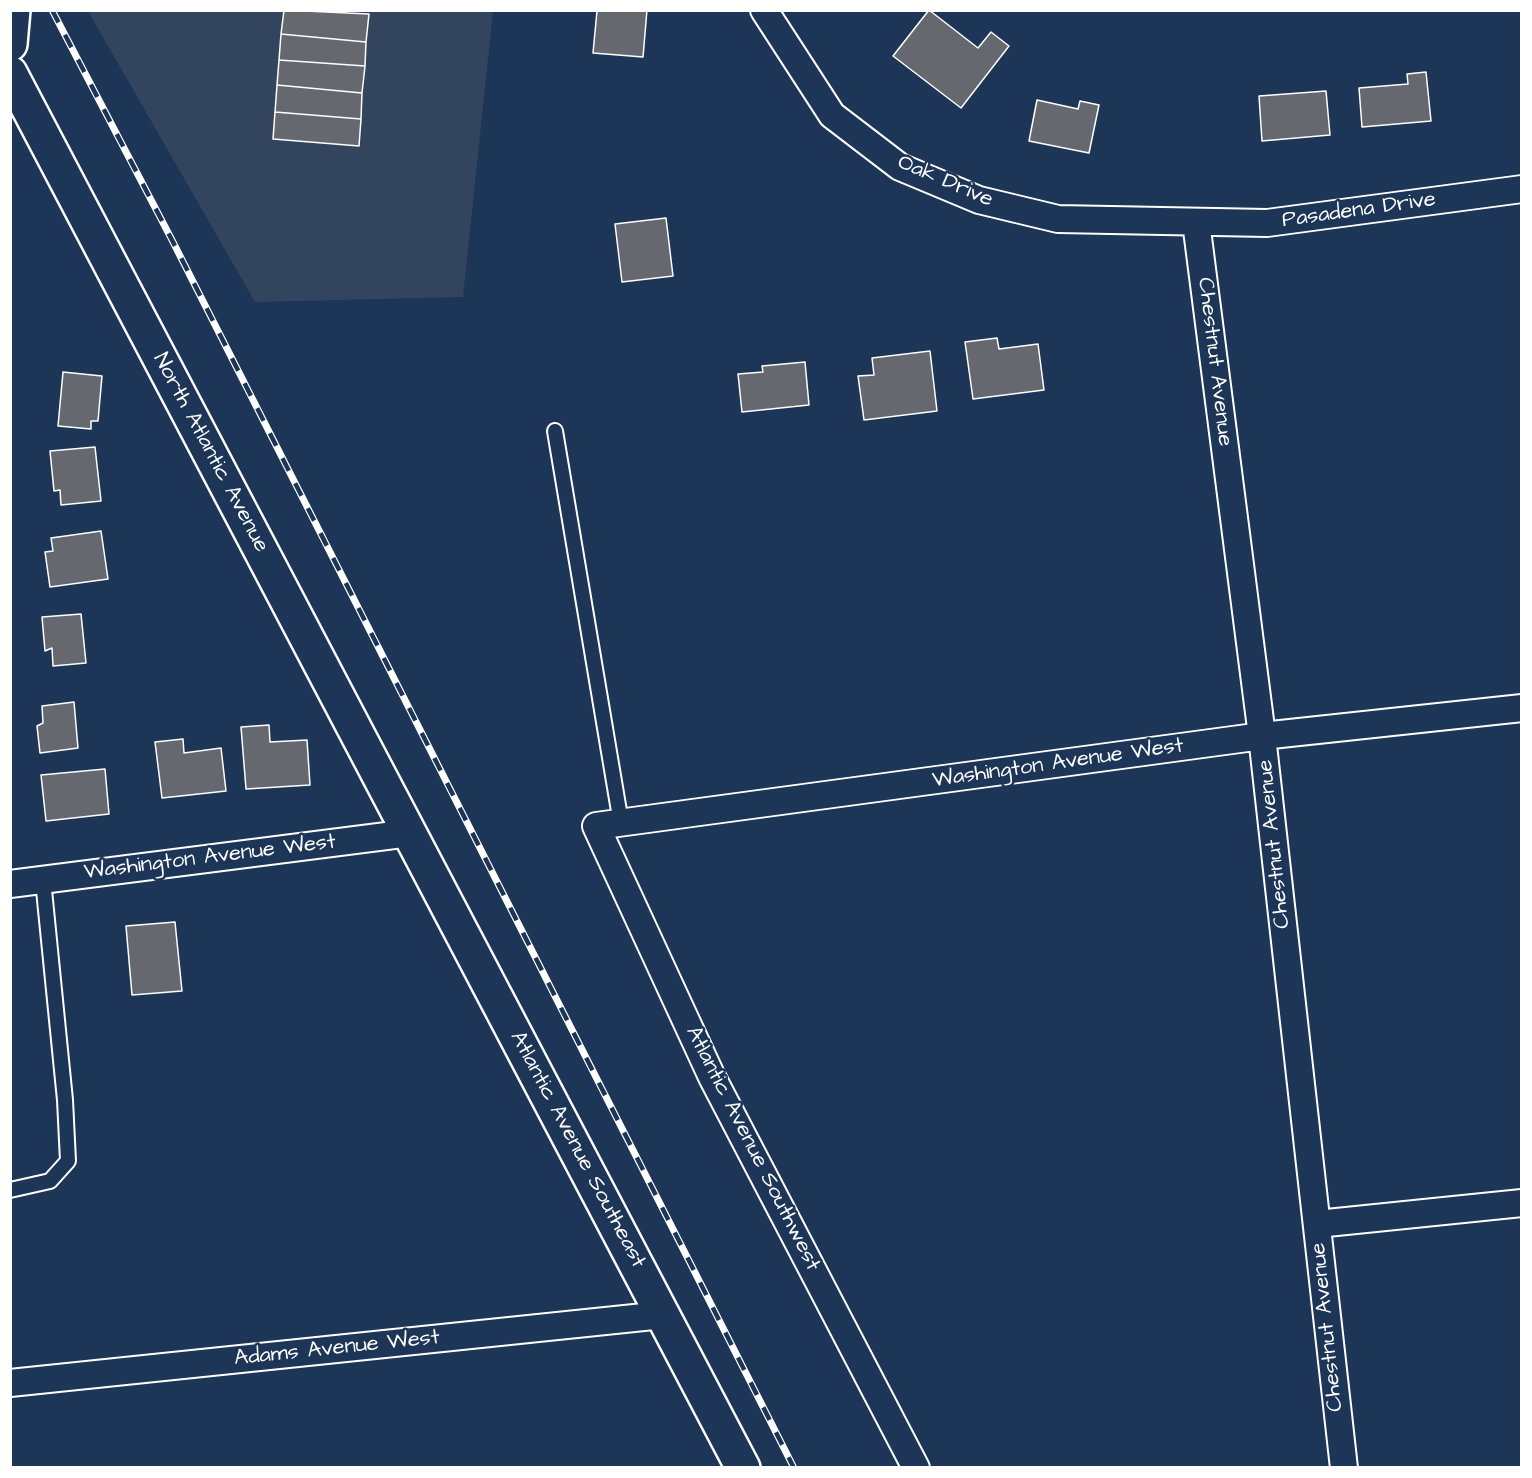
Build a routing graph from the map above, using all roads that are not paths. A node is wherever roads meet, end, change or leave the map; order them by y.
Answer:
1 (13, 10) edge
2 (765, 10) edge
3 (10, 44) edge
4 (10, 73) edge
5 (1521, 189) edge
6 (1196, 222) junction
7 (555, 430) dead end
8 (1521, 708) edge
9 (1263, 736) junction
10 (621, 823) junction
11 (596, 826) joint
12 (410, 833) junction
13 (43, 880) junction
14 (10, 884) edge
15 (10, 1190) edge
16 (1521, 1203) edge
17 (1317, 1224) junction
18 (663, 1316) junction
19 (10, 1383) edge
20 (743, 1467) edge
21 (916, 1467) edge
22 (1344, 1467) edge

1 - 3 street
2 - 6 street, Oak Drive
4 - 12 street, North Atlantic Avenue
5 - 6 street, Pasadena Drive
6 - 9 street, Chestnut Avenue
7 - 10 lane
8 - 9 street, Washington Avenue West
9 - 10 street, Washington Avenue West
9 - 17 street, Chestnut Avenue
10 - 11 street, Washington Avenue West
11 - 21 street, Atlantic Avenue Southwest
12 - 13 street, Washington Avenue West
12 - 18 street, Atlantic Avenue Southeast
13 - 14 street, Washington Avenue West
13 - 15 lane
16 - 17 street
17 - 22 street, Chestnut Avenue
18 - 19 street, Adams Avenue West
18 - 20 street, Atlantic Avenue Southeast

